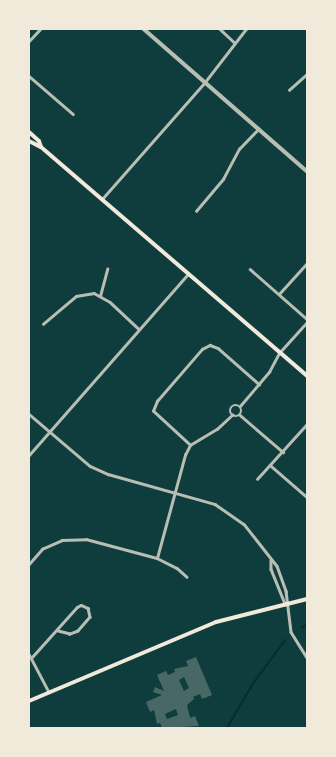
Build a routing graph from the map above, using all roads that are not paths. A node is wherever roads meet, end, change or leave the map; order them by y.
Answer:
1 (40, 29) edge
2 (144, 29) edge
3 (220, 29) edge
4 (246, 29) edge
5 (29, 42) edge
6 (234, 42) junction
7 (307, 74) edge
8 (29, 76) edge
9 (205, 82) junction
10 (289, 90) dead end
11 (73, 114) dead end
12 (258, 129) junction
13 (29, 132) edge
14 (29, 141) edge
15 (41, 147) junction
16 (307, 171) edge
17 (102, 200) junction
18 (196, 211) dead end
19 (307, 263) edge
20 (107, 269) dead end
21 (250, 269) dead end
22 (188, 274) junction
23 (279, 294) junction
24 (100, 296) junction
25 (307, 320) edge
26 (43, 324) dead end
27 (139, 329) junction
28 (279, 353) junction
29 (307, 376) edge
30 (259, 384) junction
31 (240, 406) junction
32 (29, 414) edge
33 (232, 415) junction
34 (240, 415) junction
35 (307, 424) edge
36 (50, 432) junction
37 (190, 444) junction
38 (283, 452) junction
39 (29, 455) edge
40 (270, 466) junction
41 (257, 479) dead end
42 (176, 493) junction
43 (307, 497) edge
44 (157, 558) junction
45 (271, 559) junction
46 (29, 564) edge
47 (187, 577) dead end
48 (307, 599) edge
49 (286, 604) junction
50 (58, 631) junction
51 (29, 654) edge
52 (32, 657) junction
53 (307, 658) edge
54 (50, 693) junction
55 (29, 701) edge

1 - 5 street
2 - 9 street
3 - 6 street
4 - 6 street
6 - 9 street
7 - 10 street
8 - 11 street
9 - 12 street
9 - 17 street
12 - 16 street
12 - 18 street
13 - 15 main road
14 - 15 main road
15 - 17 main road
17 - 22 main road
19 - 23 street
20 - 24 street
21 - 23 street
22 - 27 street
22 - 28 main road
23 - 25 street
24 - 26 street
24 - 27 street
25 - 28 street
27 - 36 street
28 - 29 main road
28 - 30 street
30 - 31 street
30 - 37 street
31 - 33 street
31 - 34 street
32 - 36 street
33 - 34 street
33 - 37 street
34 - 38 street
35 - 38 street
36 - 39 street
36 - 42 street
37 - 42 street
38 - 40 street
40 - 41 street
40 - 43 street
42 - 44 street
42 - 45 street
44 - 46 street
44 - 47 street
45 - 49 street
45 - 49 street
48 - 49 main road
49 - 53 street
49 - 54 main road
50 - 50 street
50 - 52 street
51 - 52 street
52 - 54 street
54 - 55 main road

